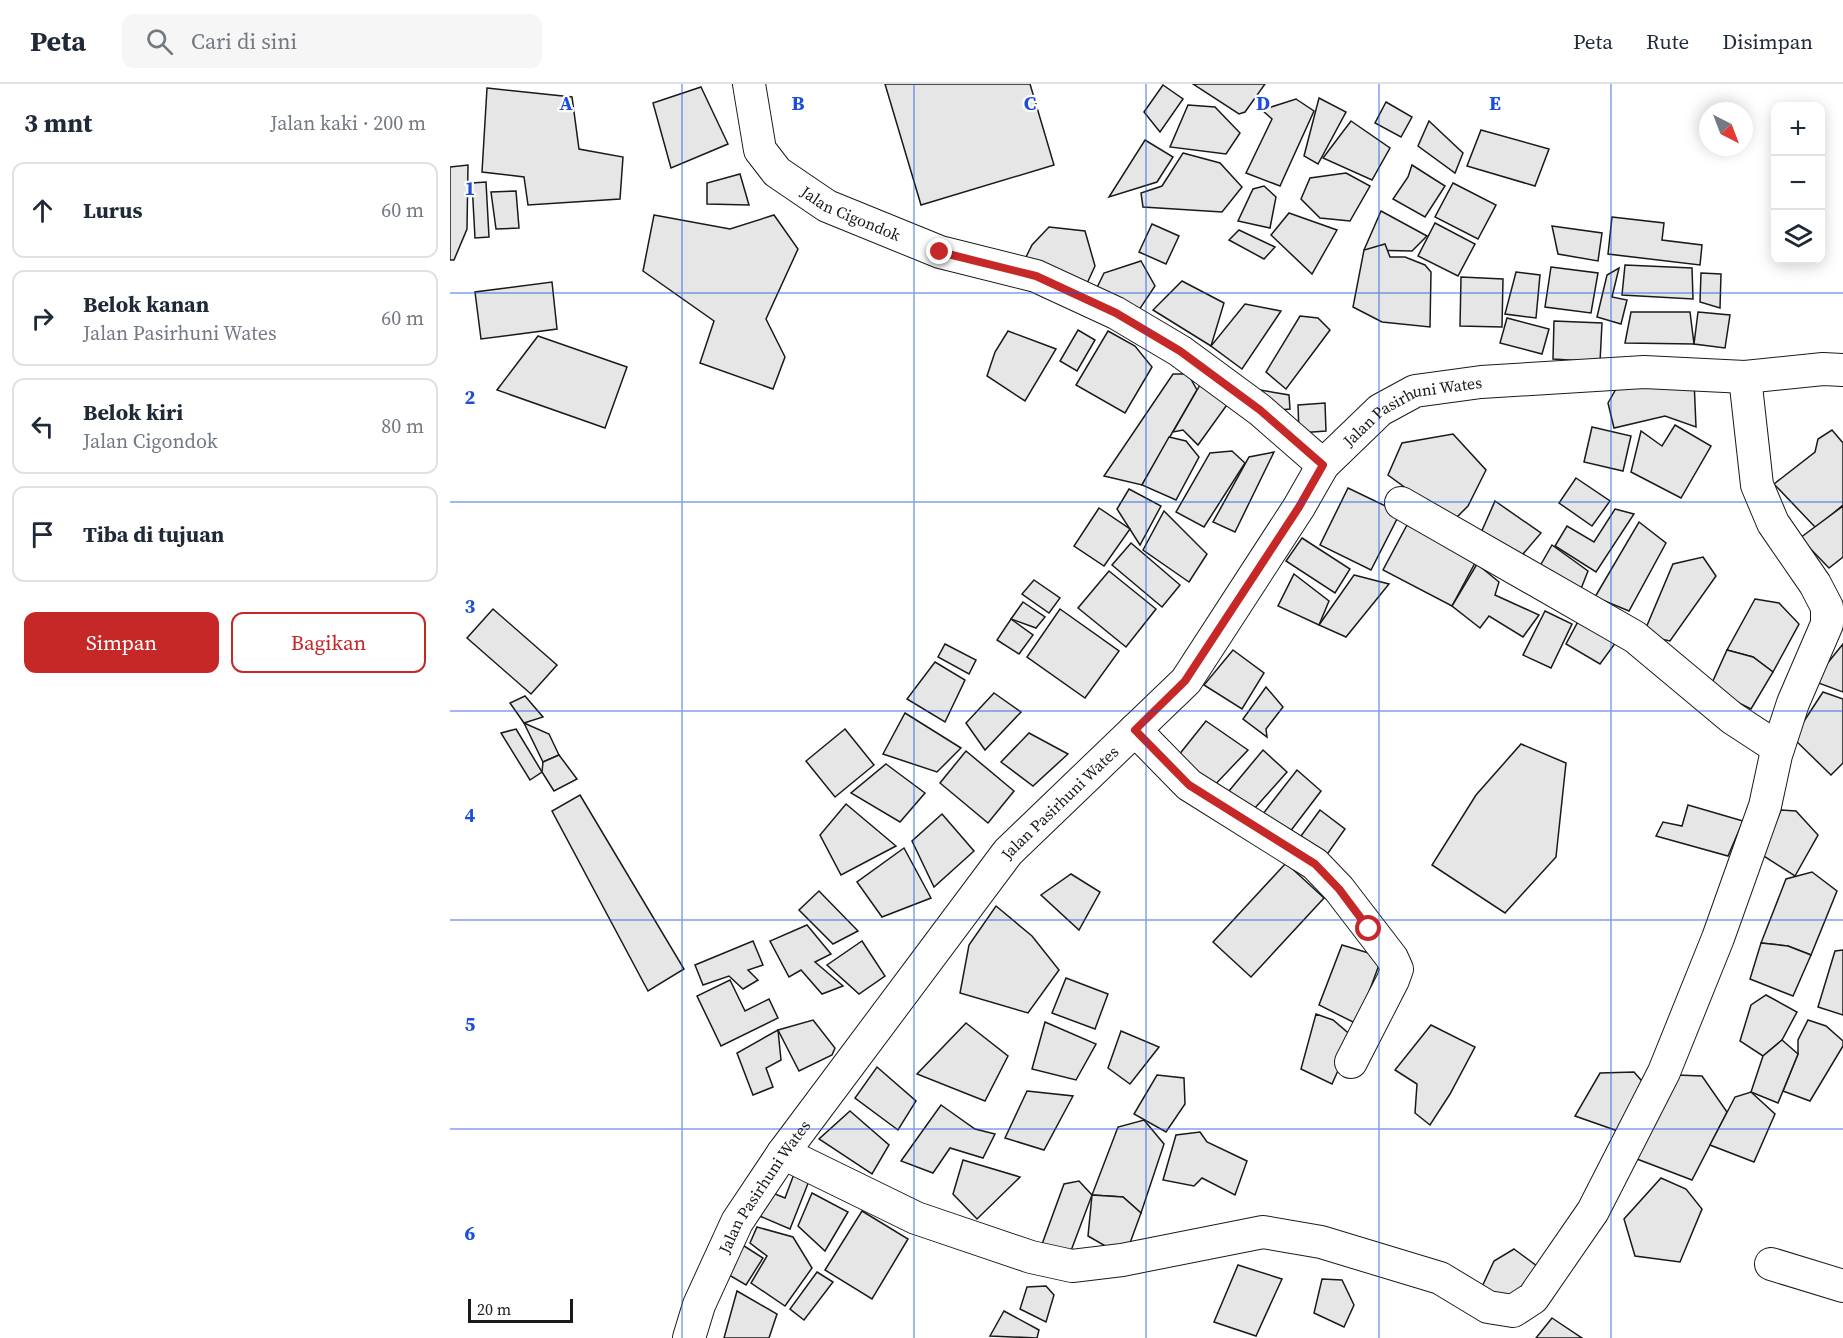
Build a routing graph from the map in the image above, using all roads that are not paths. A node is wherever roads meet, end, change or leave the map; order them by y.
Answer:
1 (749, 84) edge
2 (1843, 370) edge
3 (1745, 377) junction
4 (1323, 465) junction
5 (1401, 503) dead end
6 (1135, 730) junction
7 (1778, 747) junction
8 (1351, 1062) dead end
9 (783, 1153) junction
10 (1771, 1264) dead end
11 (1843, 1286) edge
12 (689, 1338) edge

1 - 4 street, Jalan Cigondok
2 - 3 street, Jalan Pasirhuni Wates
3 - 4 street, Jalan Pasirhuni Wates
3 - 7 street
4 - 6 street, Jalan Pasirhuni Wates
5 - 7 street
6 - 8 street
6 - 9 street, Jalan Pasirhuni Wates
7 - 9 street
9 - 12 street, Jalan Pasirhuni Wates
10 - 11 street

